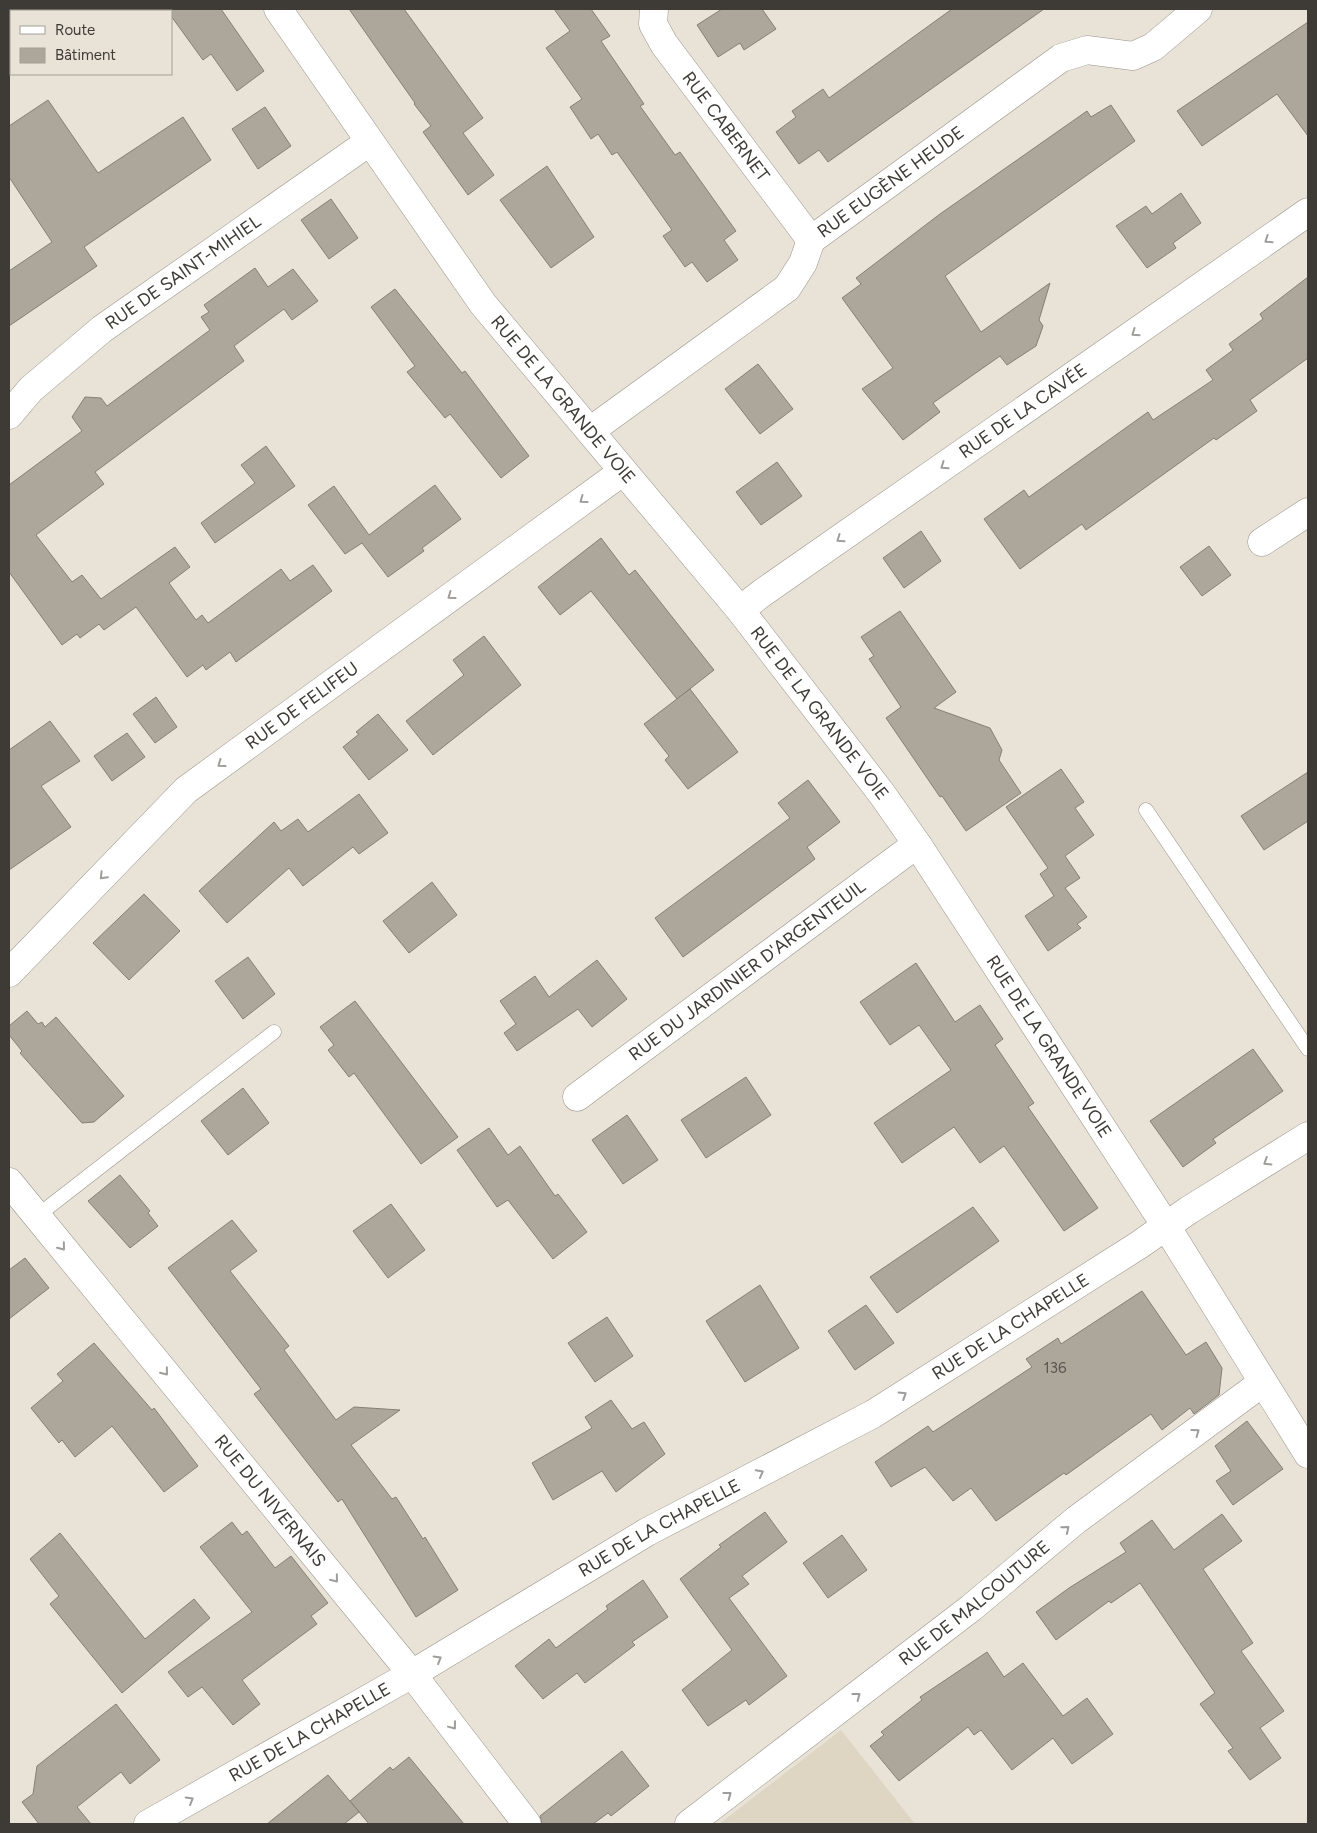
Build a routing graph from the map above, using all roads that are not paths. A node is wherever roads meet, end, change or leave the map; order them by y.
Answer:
1 (278, 9) edge
2 (654, 9) edge
3 (1198, 9) edge
4 (370, 142) junction
5 (1308, 212) edge
6 (811, 240) junction
7 (9, 415) edge
8 (590, 431) junction
9 (622, 472) junction
10 (1308, 512) edge
11 (1262, 542) dead end
12 (740, 610) junction
13 (1146, 810) dead end
14 (917, 844) junction
15 (9, 973) edge
16 (274, 1032) dead end
17 (1308, 1049) edge
18 (578, 1097) dead end
19 (1308, 1136) edge
20 (9, 1182) edge
21 (37, 1216) junction
22 (1166, 1226) junction
23 (1262, 1383) junction
24 (1308, 1454) edge
25 (412, 1674) junction
26 (148, 1824) edge
27 (527, 1824) edge
28 (689, 1824) edge

1 - 4 street, RUE DE LA GRANDE VOIE
2 - 6 street, RUE CABERNET
3 - 6 street, RUE EUGÈNE HEUDE
4 - 7 street, RUE DE SAINT-MIHIEL
4 - 8 street, RUE DE LA GRANDE VOIE
5 -> 12 street, RUE DE LA CAVÉE
6 - 8 street, RUE EUGÈNE HEUDE
8 - 9 street, RUE DE LA GRANDE VOIE
9 - 12 street, RUE DE LA GRANDE VOIE
9 -> 15 street, RUE DE FELIFEU
10 - 11 street
12 - 14 street, RUE DE LA GRANDE VOIE
13 - 17 lane
14 - 18 street, RUE DU JARDINIER D'ARGENTEUIL
14 - 22 street, RUE DE LA GRANDE VOIE
16 - 21 lane
19 -> 22 street, RUE DE LA CHAPELLE
20 - 21 street, RUE DU NIVERNAIS
21 -> 25 street, RUE DU NIVERNAIS
22 - 23 street, RUE DE LA GRANDE VOIE
25 -> 22 street, RUE DE LA CHAPELLE
23 - 24 street, RUE DE LA GRANDE VOIE
28 -> 23 street, RUE DE MALCOUTURE
26 -> 25 street, RUE DE LA CHAPELLE
25 -> 27 street, RUE DU NIVERNAIS

